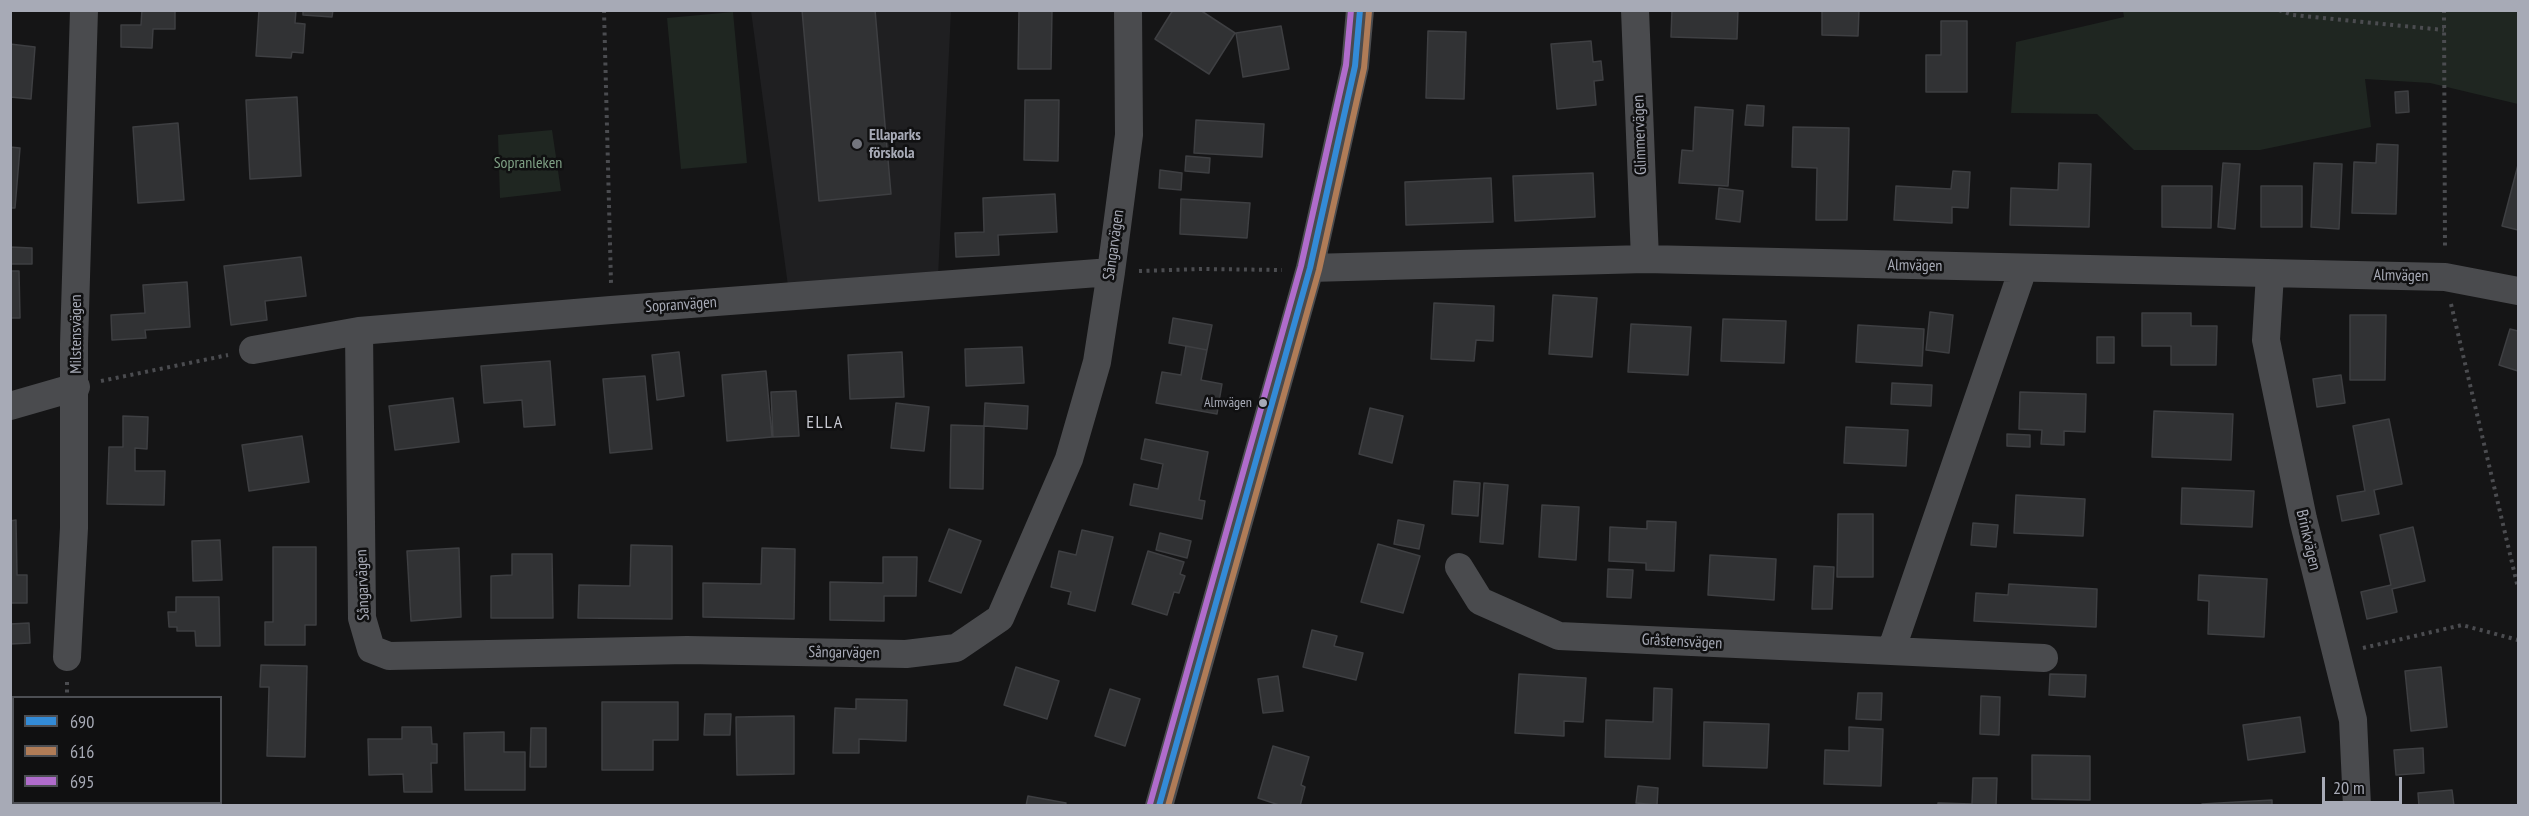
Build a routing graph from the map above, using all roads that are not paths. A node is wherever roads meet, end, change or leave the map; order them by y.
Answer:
1 (84, 10) edge
2 (1128, 10) edge
3 (1360, 10) edge
4 (1635, 10) edge
5 (1645, 260) junction
6 (1300, 269) junction
7 (2023, 269) junction
8 (1112, 272) junction
9 (2270, 274) junction
10 (2518, 291) edge
11 (359, 331) junction
12 (253, 350) road end
13 (76, 387) junction
14 (10, 406) edge
15 (1459, 567) dead end
16 (1891, 651) junction
17 (67, 657) dead end
18 (2044, 658) dead end
19 (1159, 806) edge
20 (2357, 806) edge

1 - 13 street, Milstensvägen
2 - 8 street, Sångarvägen
3 - 6 street
4 - 5 street, Glimmervägen
5 - 6 street, Almvägen
5 - 7 street, Almvägen
6 - 19 street
7 - 9 street, Almvägen
7 - 16 street
8 - 11 street, Sopranvägen
8 - 11 street, Sångarvägen
9 - 10 street, Almvägen
9 - 20 street, Brinkvägen
11 - 12 street, Sopranvägen
13 - 14 street
13 - 17 street, Milstensvägen
15 - 16 street, Gråstensvägen
16 - 18 street, Gråstensvägen

